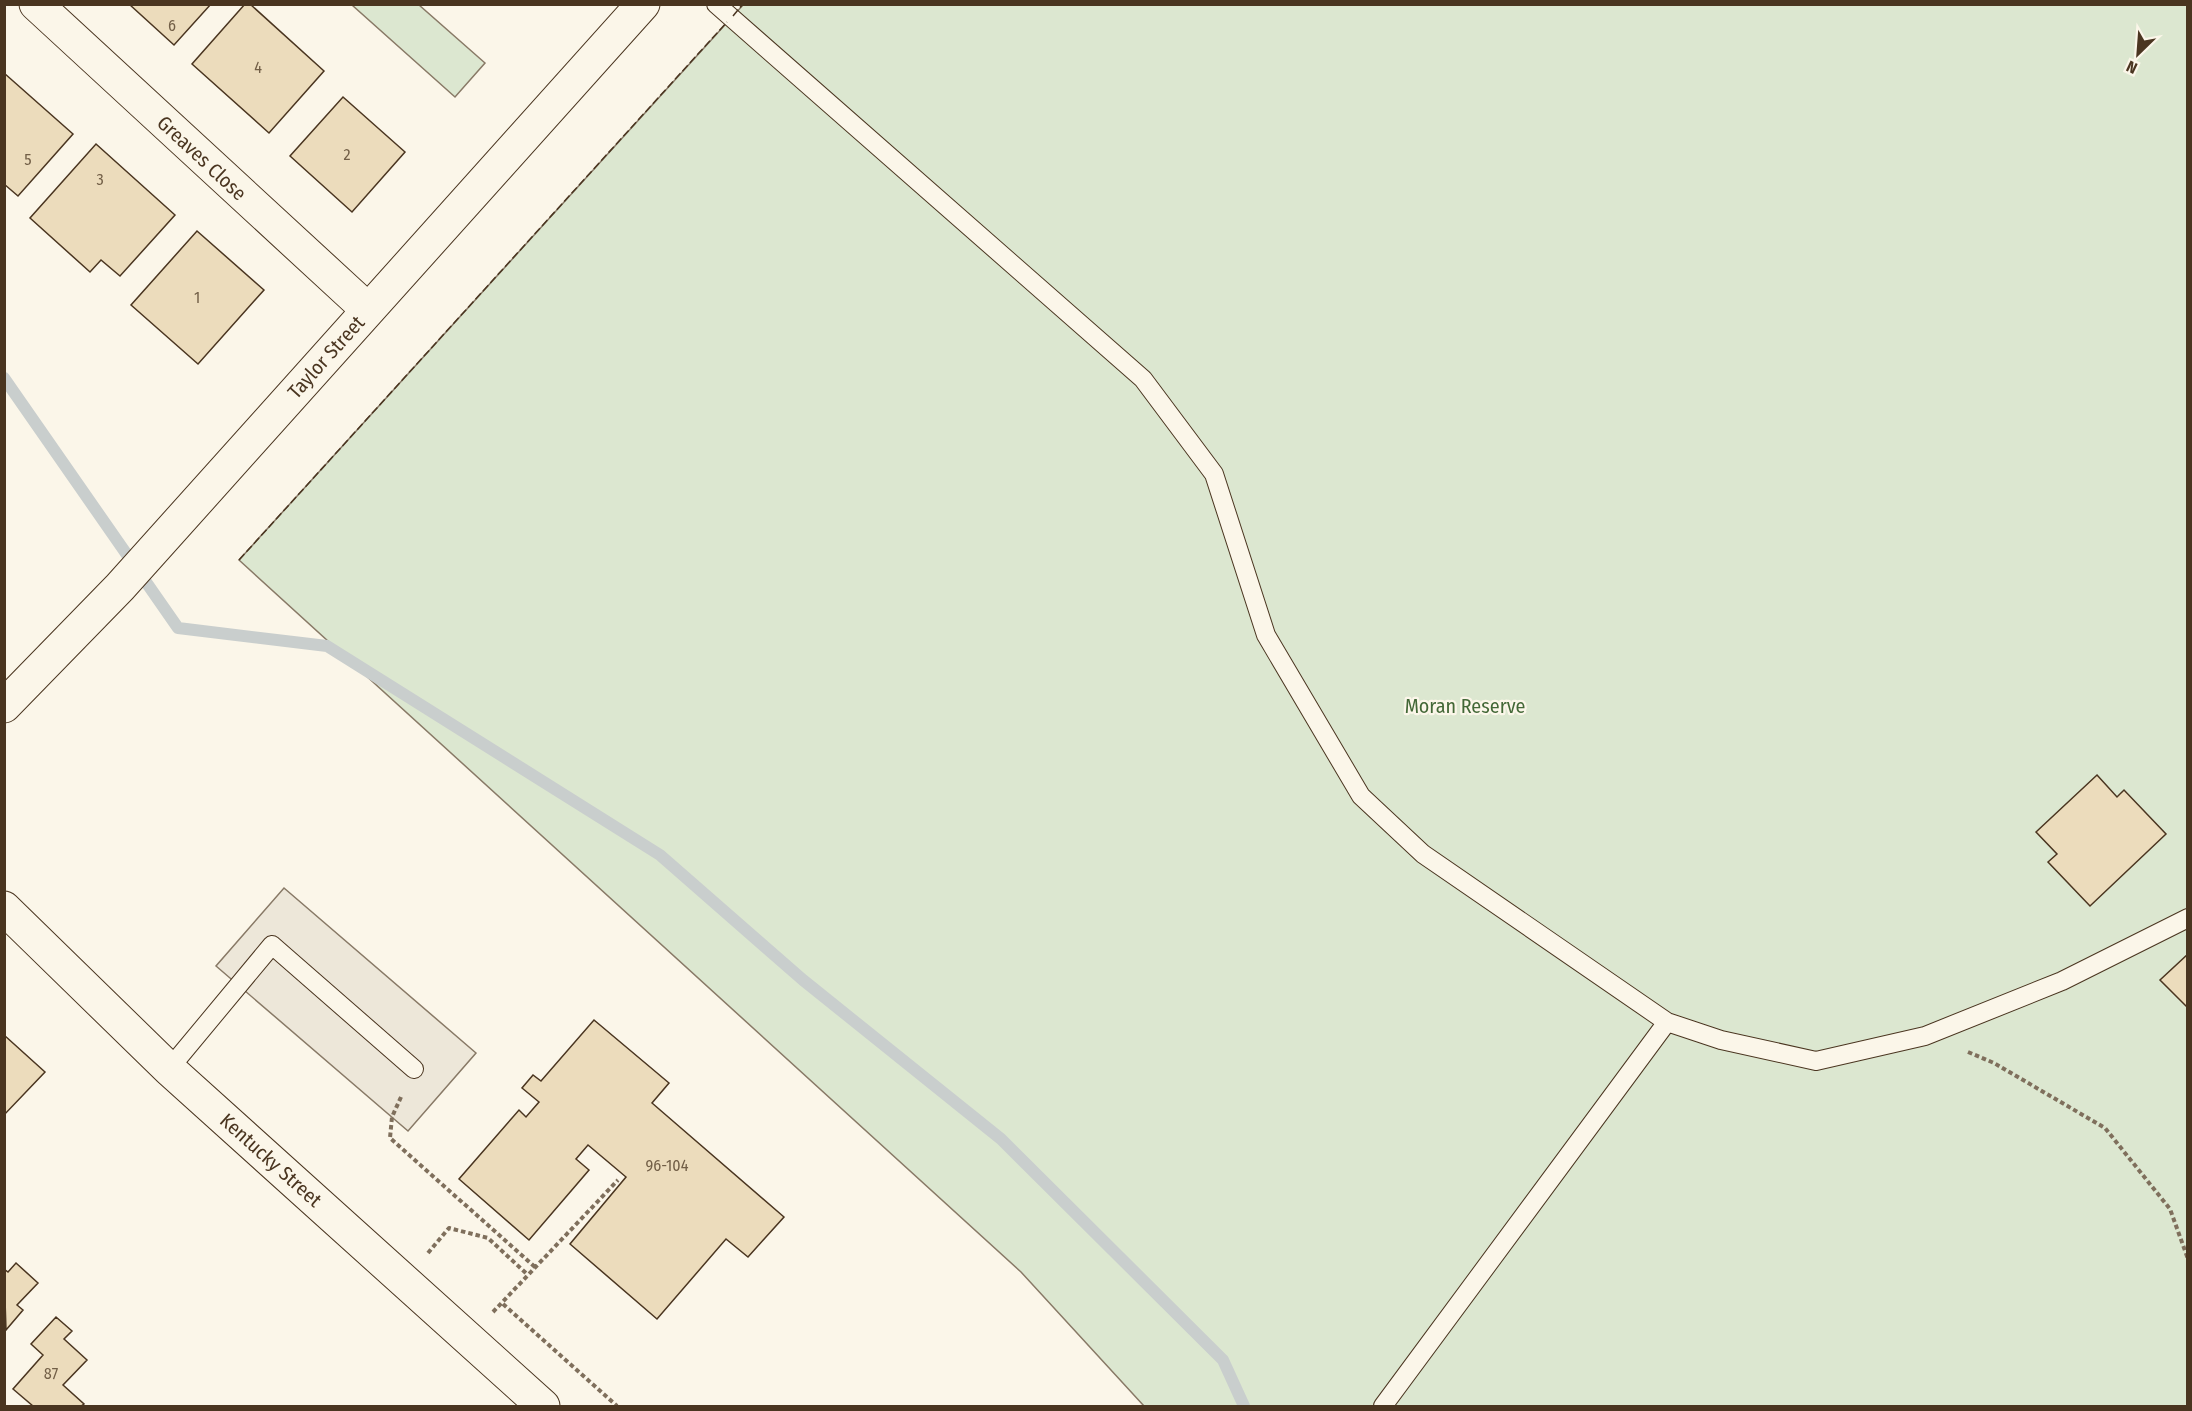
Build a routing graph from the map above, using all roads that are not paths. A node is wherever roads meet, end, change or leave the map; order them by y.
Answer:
1 (36, 4) edge
2 (643, 4) edge
3 (716, 4) edge
4 (368, 310) junction
5 (4, 706) edge
6 (4, 908) edge
7 (2187, 918) edge
8 (1667, 1022) junction
9 (170, 1069) junction
10 (414, 1069) dead end
11 (543, 1407) edge
12 (1383, 1407) edge

1 - 4 street, Greaves Close
2 - 4 street, Taylor Street
3 - 8 lane
4 - 5 street, Taylor Street
6 - 9 street, Kentucky Street
7 - 8 lane
8 - 12 lane
9 - 10 lane
9 - 11 street, Kentucky Street

